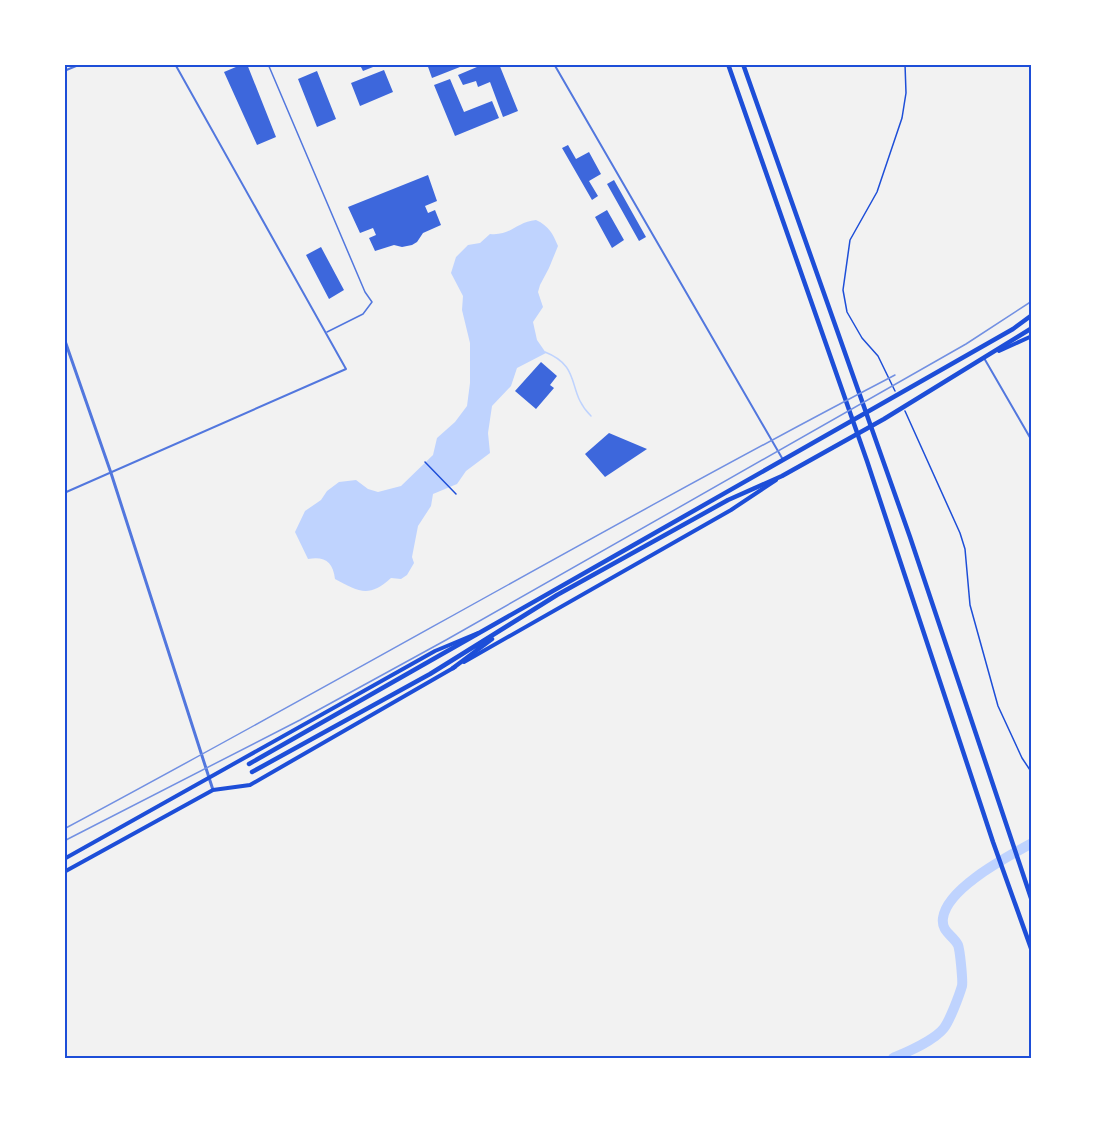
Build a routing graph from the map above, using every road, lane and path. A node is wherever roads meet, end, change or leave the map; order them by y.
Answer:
1 (81, 64) edge
2 (175, 64) edge
3 (268, 64) edge
4 (554, 64) edge
5 (728, 64) edge
6 (743, 64) edge
7 (905, 64) edge
8 (64, 71) edge
9 (1032, 315) edge
10 (1032, 328) edge
11 (326, 332) junction
12 (1032, 336) edge
13 (64, 338) edge
14 (990, 354) junction
15 (984, 358) junction
16 (898, 397) dead end
17 (903, 407) dead end
18 (1032, 441) edge
19 (782, 459) junction
20 (424, 462) dead end
21 (111, 473) junction
22 (783, 476) junction
23 (64, 494) edge
24 (456, 494) dead end
25 (511, 624) junction
26 (495, 625) junction
27 (453, 668) junction
28 (249, 764) dead end
29 (252, 772) dead end
30 (1032, 772) edge
31 (209, 777) junction
32 (213, 790) junction
33 (64, 859) edge
34 (64, 872) edge
35 (1032, 901) edge
36 (1032, 951) edge

1 - 8 street
2 - 11 street
3 - 11 lane
4 - 19 street
5 - 36 highway
6 - 35 highway
7 - 16 path
9 - 19 highway
10 - 14 highway
11 - 21 street
12 - 14 main road
13 - 21 street
14 - 15 highway
15 - 18 street
15 - 22 highway
17 - 30 path
19 - 26 highway
20 - 24 path
21 - 23 street
21 - 31 street
22 - 25 highway
22 - 27 main road
25 - 27 highway
25 - 29 highway
26 - 28 highway
26 - 31 main road
27 - 32 main road
31 - 32 street
31 - 33 main road
32 - 34 main road

